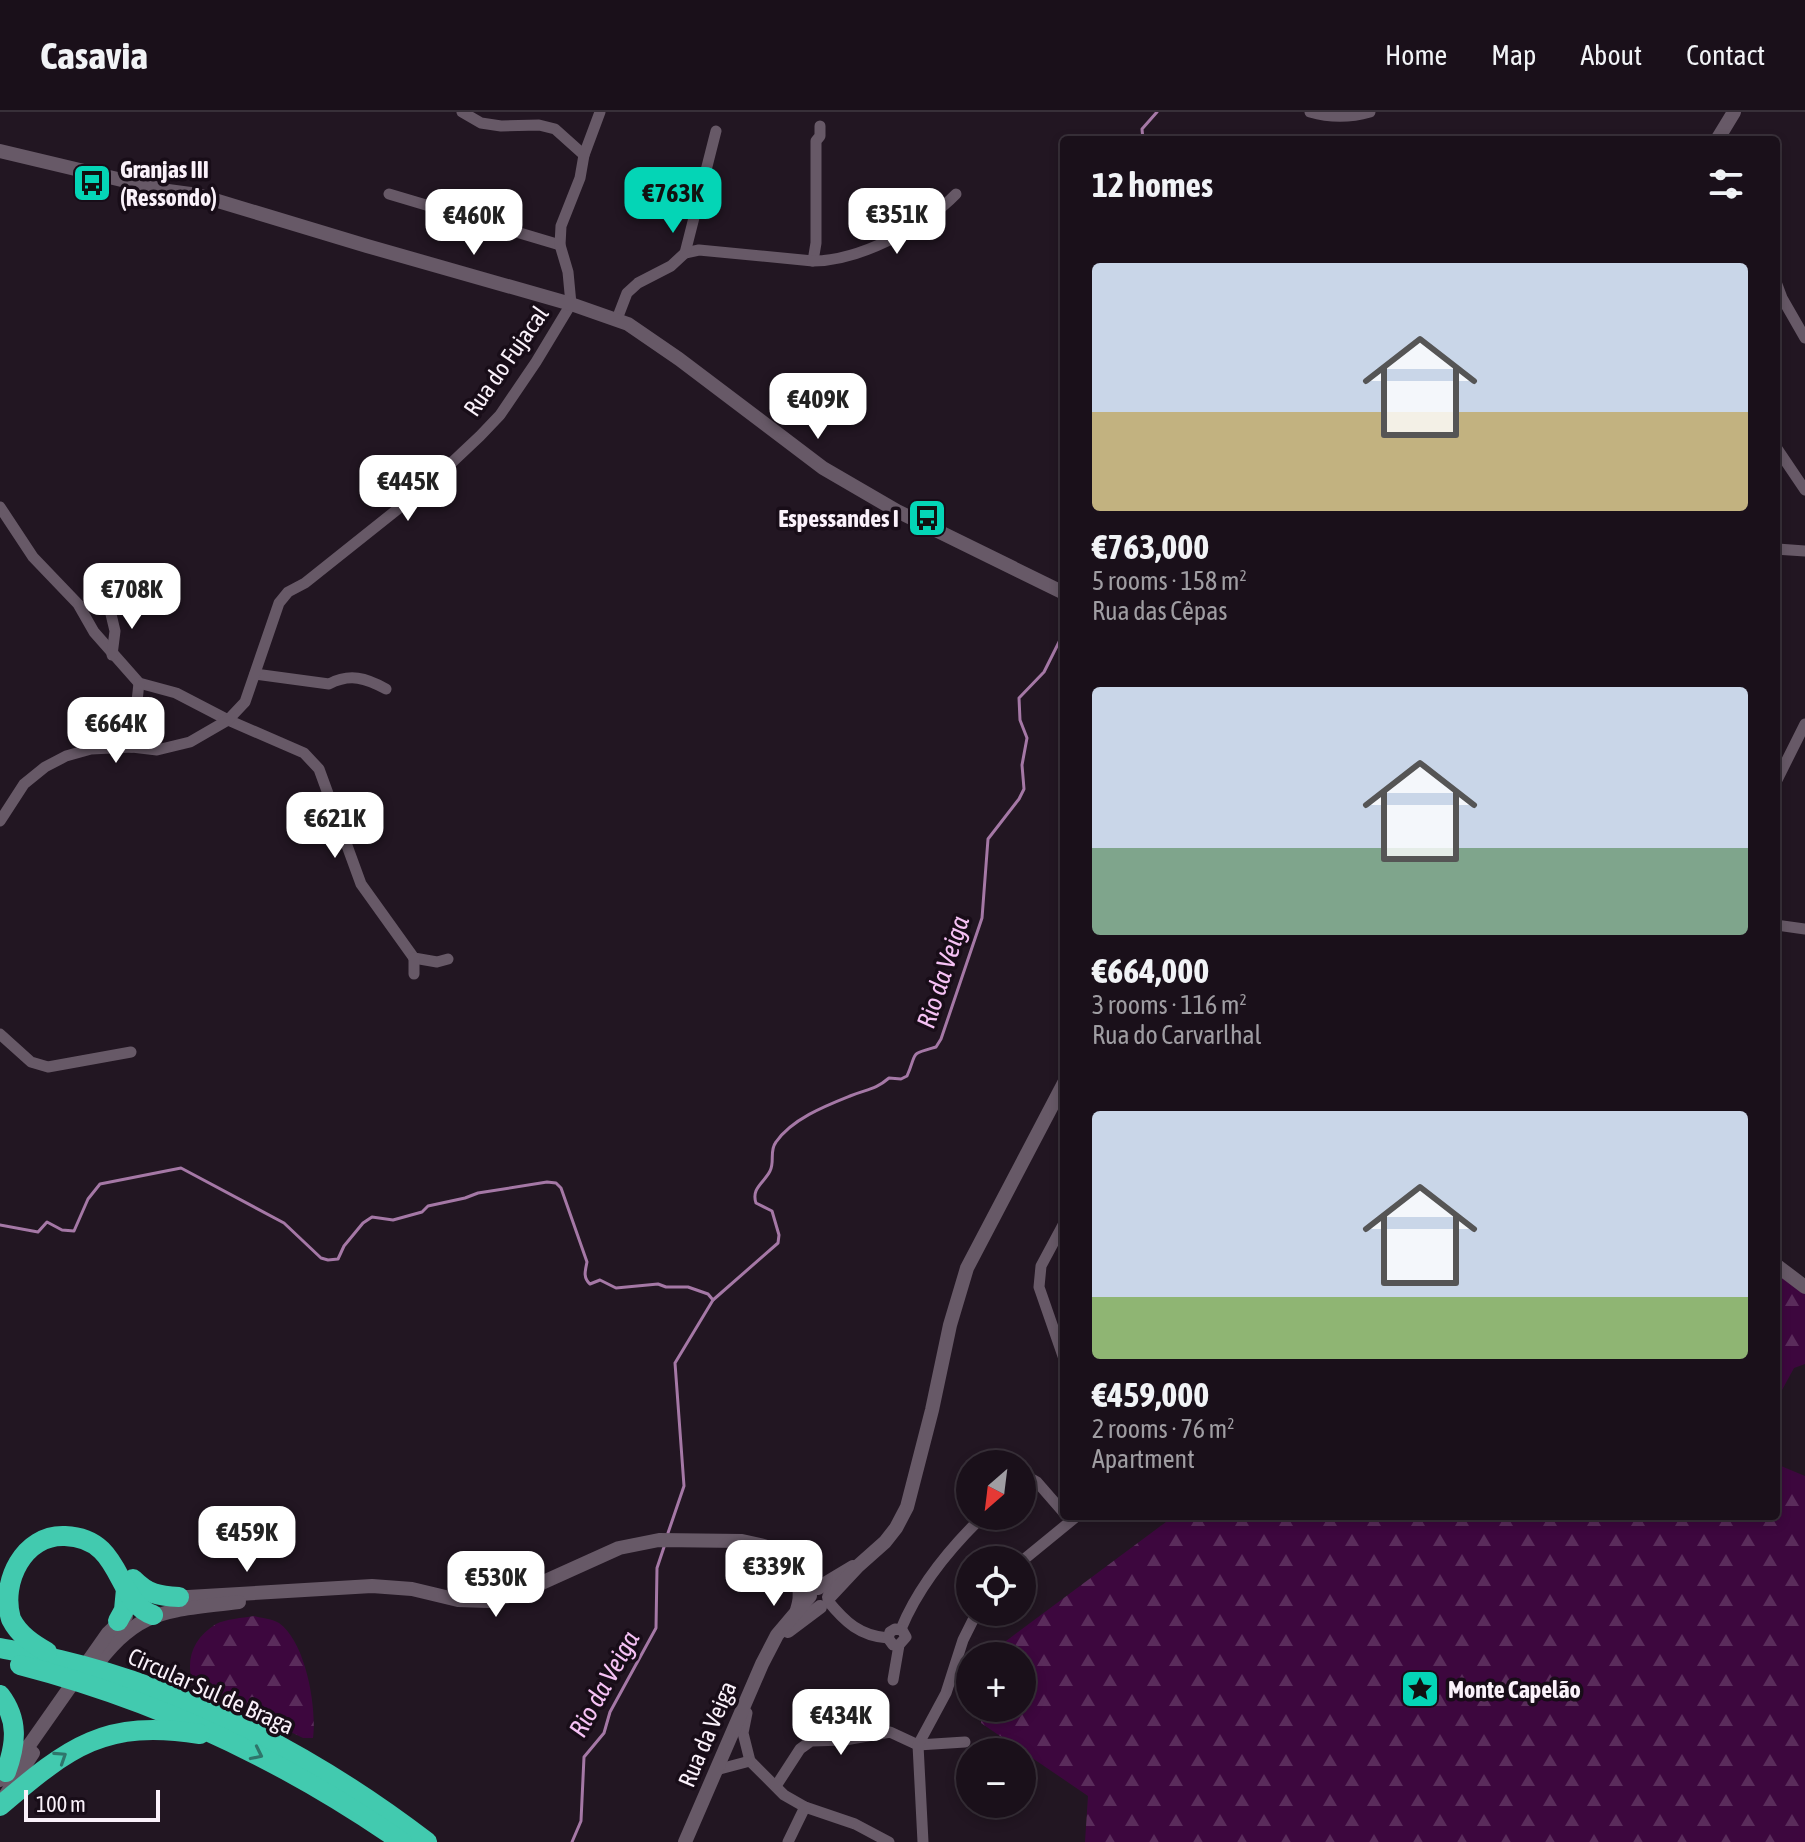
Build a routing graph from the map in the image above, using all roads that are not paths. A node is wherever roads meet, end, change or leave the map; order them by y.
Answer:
1 (462, 112) edge
2 (600, 112) edge
3 (1310, 112) edge
4 (1370, 112) edge
5 (1734, 112) edge
6 (820, 126) dead end
7 (716, 131) dead end
8 (1719, 136) edge
9 (0, 151) edge
10 (584, 155) junction
11 (389, 194) dead end
12 (956, 194) dead end
13 (560, 245) junction
14 (685, 253) junction
15 (813, 261) junction
16 (1780, 289) edge
17 (571, 304) junction
18 (617, 319) junction
19 (1801, 323) edge
20 (1805, 338) edge
21 (1780, 453) edge
22 (1805, 490) edge
23 (0, 507) edge
24 (1780, 549) edge
25 (1805, 551) edge
26 (1060, 591) edge
27 (110, 610) dead end
28 (112, 655) junction
29 (255, 674) junction
30 (139, 683) junction
31 (386, 689) dead end
32 (228, 720) junction
33 (1805, 724) edge
34 (132, 747) junction
35 (1780, 774) edge
36 (0, 821) edge
37 (1780, 926) edge
38 (1805, 929) edge
39 (414, 958) junction
40 (448, 959) dead end
41 (414, 974) dead end
42 (0, 1034) edge
43 (131, 1052) dead end
44 (1060, 1091) edge
45 (1060, 1230) edge
46 (1780, 1268) edge
47 (1805, 1287) edge
48 (1060, 1347) edge
49 (1036, 1481) edge
50 (1060, 1506) edge
51 (1066, 1520) edge
52 (969, 1530) edge
53 (1036, 1548) edge
54 (0, 1559) edge
55 (858, 1566) junction
56 (800, 1576) junction
57 (835, 1576) junction
58 (130, 1584) junction
59 (318, 1590) junction
60 (179, 1597) junction
61 (819, 1597) junction
62 (797, 1610) junction
63 (136, 1617) junction
64 (970, 1626) edge
65 (901, 1629) junction
66 (888, 1638) junction
67 (772, 1644) junction
68 (899, 1645) junction
69 (0, 1648) edge
70 (0, 1660) edge
71 (57, 1667) junction
72 (893, 1680) dead end
73 (114, 1684) junction
74 (0, 1695) edge
75 (742, 1708) junction
76 (224, 1738) junction
77 (956, 1743) edge
78 (918, 1745) junction
79 (750, 1761) junction
80 (294, 1764) junction
81 (716, 1770) junction
82 (3, 1776) edge
83 (776, 1786) junction
84 (0, 1804) edge
85 (805, 1807) junction
86 (402, 1842) edge
87 (427, 1842) edge
88 (685, 1842) edge
89 (788, 1842) edge
90 (889, 1842) edge
91 (923, 1842) edge

1 - 10 street
2 - 10 street
3 - 4 street
5 - 8 main road
6 - 15 street
7 - 14 street
9 - 17 main road
10 - 13 street
11 - 13 street
12 - 15 street
13 - 17 street
14 - 15 street
14 - 18 street
16 - 19 street
17 - 18 main road
17 - 29 street, Rua do Fujacal
18 - 26 main road
19 - 20 street
21 - 22 street
23 - 28 street
24 - 25 street
27 - 28 street
28 - 30 street
29 - 31 street
29 - 32 street, Rua do Fujacal
30 - 32 street
30 - 34 street
32 - 34 street
32 - 39 street
33 - 35 street
34 - 36 street
37 - 38 street
39 - 40 street
39 - 41 street
42 - 43 street
44 - 55 main road
45 - 48 street
46 - 47 main road
49 - 50 street
51 - 53 street
52 - 65 street
54 - 58 highway
55 - 57 main road
55 - 61 main road
56 - 57 main road
56 - 59 main road
56 - 61 main road
56 - 62 main road
57 - 61 main road
58 - 60 highway
58 - 63 highway
58 - 71 highway
59 - 60 main road
59 - 63 main road
60 - 63 main road
61 - 62 main road, Rua da Veiga
61 - 66 street
61 - 67 main road, Rua da Veiga
62 - 67 main road, Rua da Veiga
63 - 82 main road
63 - 84 main road
64 - 78 street
65 - 66 street
65 - 68 street
66 - 68 street
67 - 75 main road, Rua da Veiga
68 - 72 street
69 - 71 highway, Circular Sul de Braga
70 - 71 highway, Circular Sul de Braga
71 - 73 highway, Circular Sul de Braga
73 - 76 highway, Circular Sul de Braga
73 - 80 highway, Circular Sul de Braga
74 - 82 highway
75 - 79 street
75 - 81 main road, Rua da Veiga
76 -> 80 highway, Circular Sul de Braga
84 -> 76 highway
77 - 78 street
78 - 83 street
78 - 91 street
79 - 81 street
79 - 83 street
80 - 86 highway, Circular Sul de Braga
80 - 87 highway, Circular Sul de Braga
81 - 88 main road, Rua da Veiga
83 - 85 street
85 - 89 street
85 - 90 street

